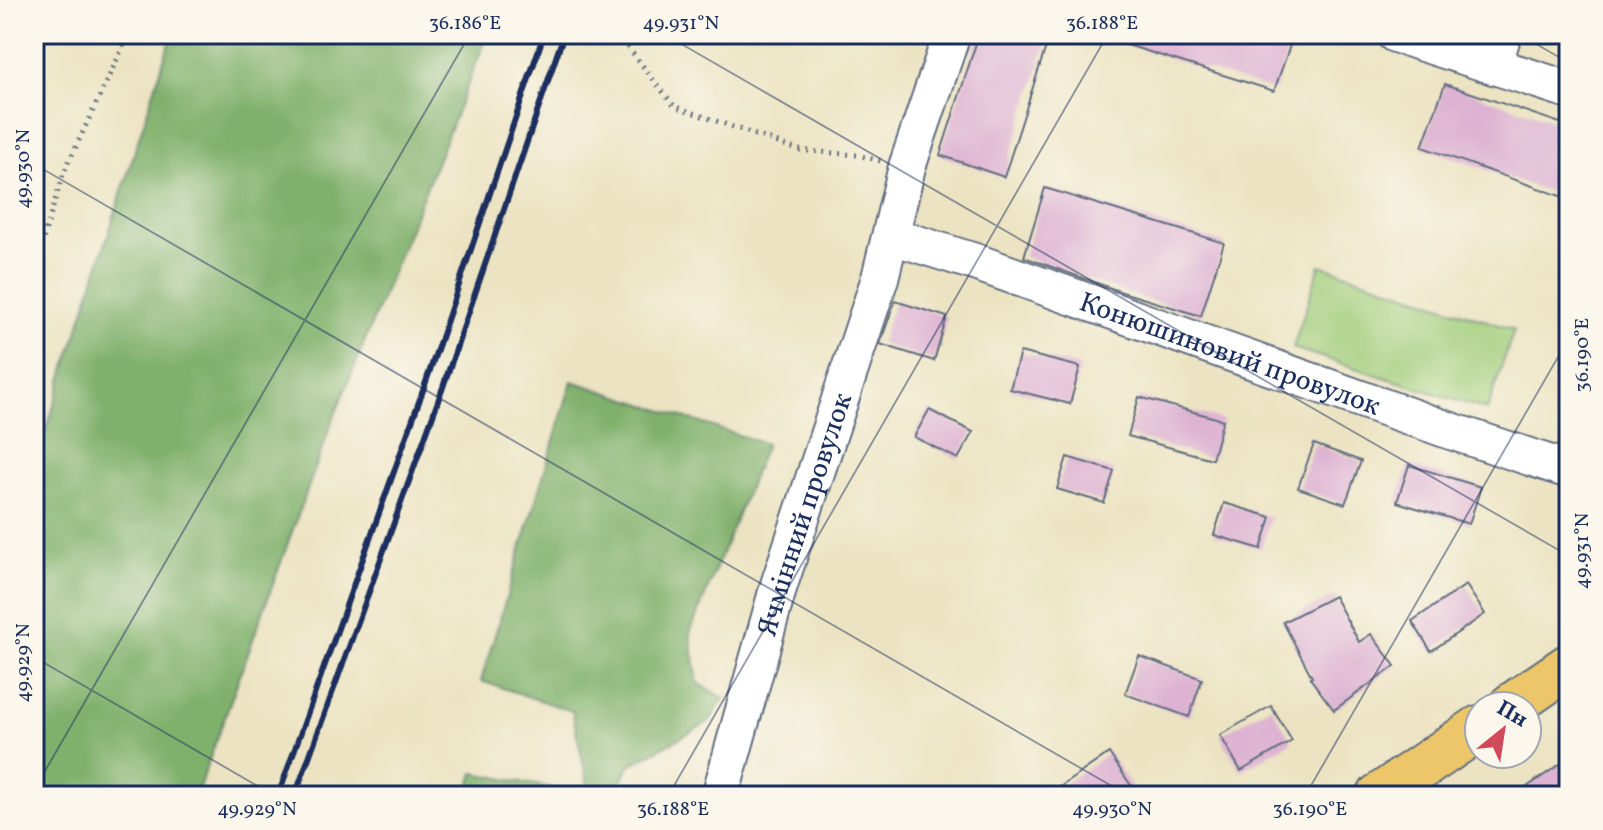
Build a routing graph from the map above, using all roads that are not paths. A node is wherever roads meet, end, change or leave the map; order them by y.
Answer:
1 (952, 34) edge
2 (1395, 34) edge
3 (1498, 50) edge
4 (1569, 90) edge
5 (892, 236) junction
6 (1569, 470) edge
7 (1569, 666) edge
8 (1534, 690) edge
9 (1463, 739) edge
10 (720, 796) edge
11 (1379, 796) edge

1 - 5 street, Ячмінний провулок
2 - 3 street
3 - 4 street
5 - 6 street, Конюшиновий провулок
5 - 10 street, Ячмінний провулок
7 - 8 main road
9 - 11 main road

